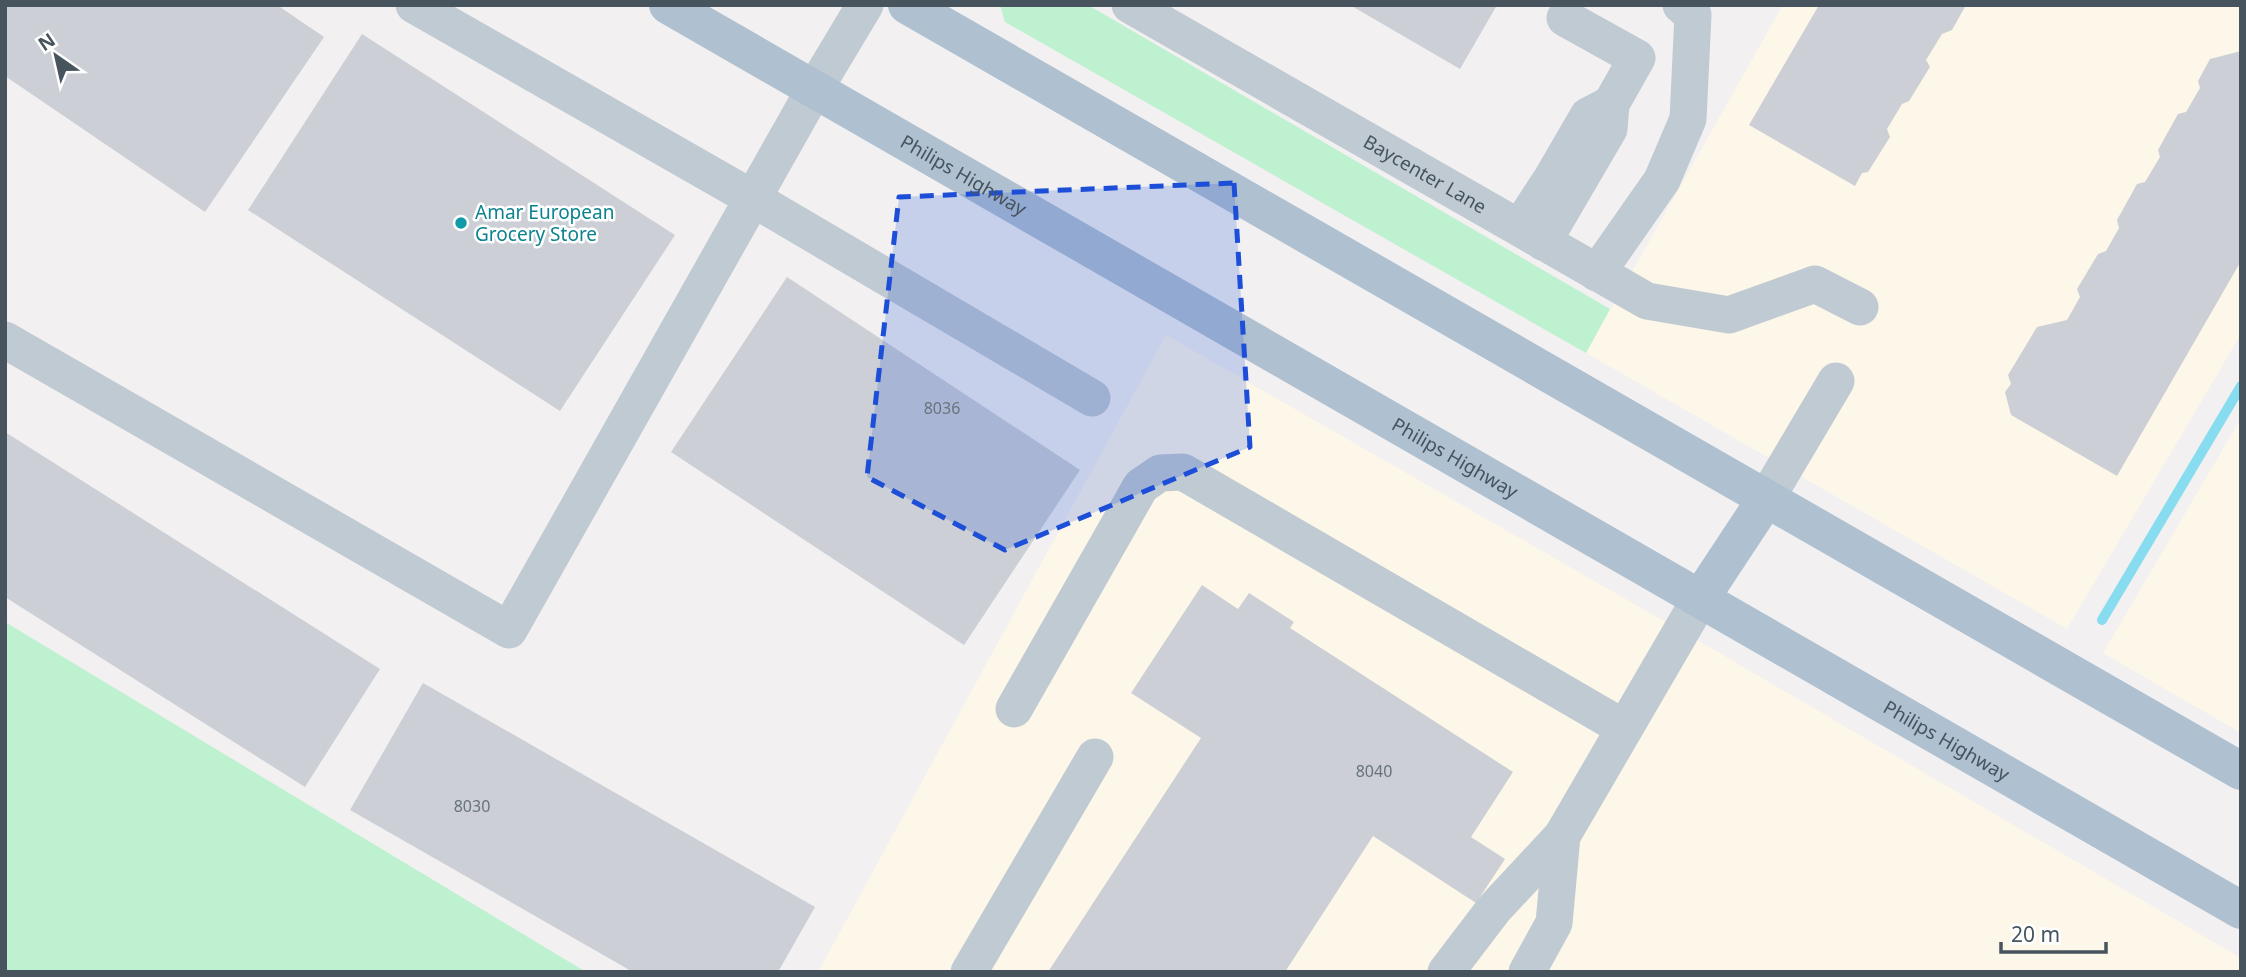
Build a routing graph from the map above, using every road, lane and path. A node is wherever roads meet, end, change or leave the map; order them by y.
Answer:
1 (414, 5) edge
2 (668, 5) edge
3 (865, 5) edge
4 (907, 5) edge
5 (1130, 5) edge
6 (1681, 5) edge
7 (1179, 17) edge
8 (1565, 18) dead end
9 (814, 90) junction
10 (752, 198) junction
11 (1532, 234) junction
12 (1597, 273) junction
13 (1860, 307) dead end
14 (5, 341) edge
15 (1836, 381) dead end
16 (1092, 398) dead end
17 (1766, 499) junction
18 (1700, 599) junction
19 (1014, 709) dead end
20 (1624, 728) junction
21 (1095, 757) dead end
22 (2241, 771) edge
23 (1562, 836) junction
24 (2241, 910) edge
25 (969, 972) edge
26 (1446, 972) edge
27 (1527, 972) edge

1 - 10 street
2 - 9 main road, Philips Highway
3 - 9 street
4 - 17 main road
5 - 7 street, Baycenter Lane
6 - 12 street
7 - 11 street, Baycenter Lane
8 - 11 street
9 - 10 street
9 - 18 main road, Philips Highway
10 - 14 street
10 - 16 street
11 - 12 street, Baycenter Lane
12 - 13 street, Baycenter Lane
15 - 17 street
17 - 18 main road
17 - 22 main road
18 - 20 street
18 - 24 main road, Philips Highway
19 - 20 street
20 - 23 street
21 - 25 street
23 - 26 street
23 - 27 street

